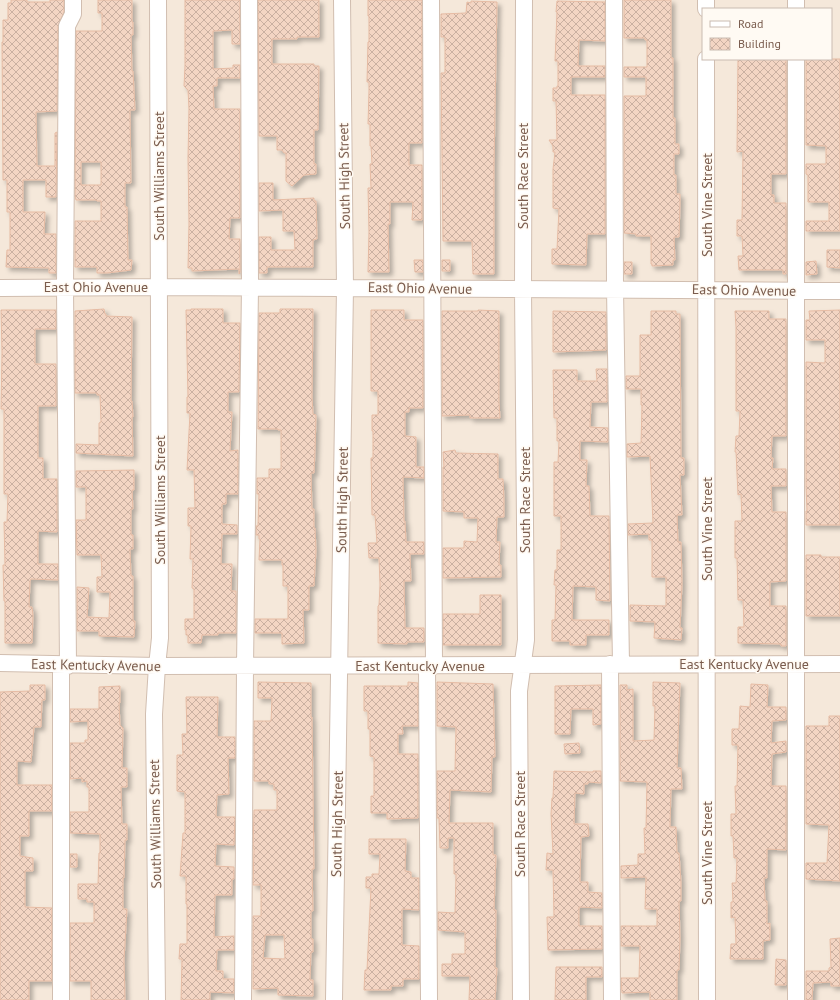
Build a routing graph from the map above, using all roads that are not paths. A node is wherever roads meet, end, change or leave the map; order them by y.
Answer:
1 (74, 0) edge
2 (158, 0) edge
3 (249, 0) edge
4 (342, 0) edge
5 (431, 0) edge
6 (524, 0) edge
7 (614, 0) edge
8 (706, 60) edge
9 (796, 60) edge
10 (160, 286) junction
11 (65, 287) junction
12 (250, 287) junction
13 (0, 288) edge
14 (345, 288) junction
15 (432, 288) junction
16 (523, 289) junction
17 (616, 289) junction
18 (707, 289) junction
19 (796, 290) junction
20 (840, 291) edge
21 (0, 663) edge
22 (795, 663) junction
23 (615, 664) junction
24 (707, 664) junction
25 (840, 664) edge
26 (64, 665) junction
27 (157, 666) junction
28 (245, 666) junction
29 (340, 666) junction
30 (430, 666) junction
31 (522, 666) junction
32 (61, 1000) edge
33 (157, 1000) edge
34 (244, 1000) edge
35 (334, 1000) edge
36 (429, 1000) edge
37 (521, 1000) edge
38 (612, 1000) edge
39 (707, 1000) edge
40 (796, 1000) edge

1 - 11 street
2 - 10 street, South Williams Street
3 - 12 street
4 - 14 street, South High Street
5 - 15 street
6 - 16 street, South Race Street
7 - 17 street
8 - 18 street, South Vine Street
9 - 19 street
10 - 11 street, East Ohio Avenue
10 - 12 street, East Ohio Avenue
10 - 27 street, South Williams Street
11 - 13 street, East Ohio Avenue
11 - 26 street
12 - 14 street, East Ohio Avenue
12 - 28 street
14 - 15 street, East Ohio Avenue
14 - 29 street, South High Street
15 - 16 street, East Ohio Avenue
15 - 30 street
16 - 17 street, East Ohio Avenue
16 - 31 street, South Race Street
17 - 18 street, East Ohio Avenue
17 - 23 street
18 - 19 street, East Ohio Avenue
18 - 24 street, South Vine Street
19 - 20 street, East Ohio Avenue
19 - 22 street
21 - 26 street, East Kentucky Avenue
22 - 24 street, East Kentucky Avenue
22 - 25 street, East Kentucky Avenue
22 - 40 street
23 - 24 street, East Kentucky Avenue
23 - 31 street, East Kentucky Avenue
23 - 38 street
24 - 39 street, South Vine Street
26 - 27 street, East Kentucky Avenue
26 - 32 street
27 - 28 street, East Kentucky Avenue
27 - 33 street, South Williams Street
28 - 29 street, East Kentucky Avenue
28 - 34 street
29 - 30 street, East Kentucky Avenue
29 - 35 street, South High Street
30 - 31 street, East Kentucky Avenue
30 - 36 street
31 - 37 street, South Race Street

